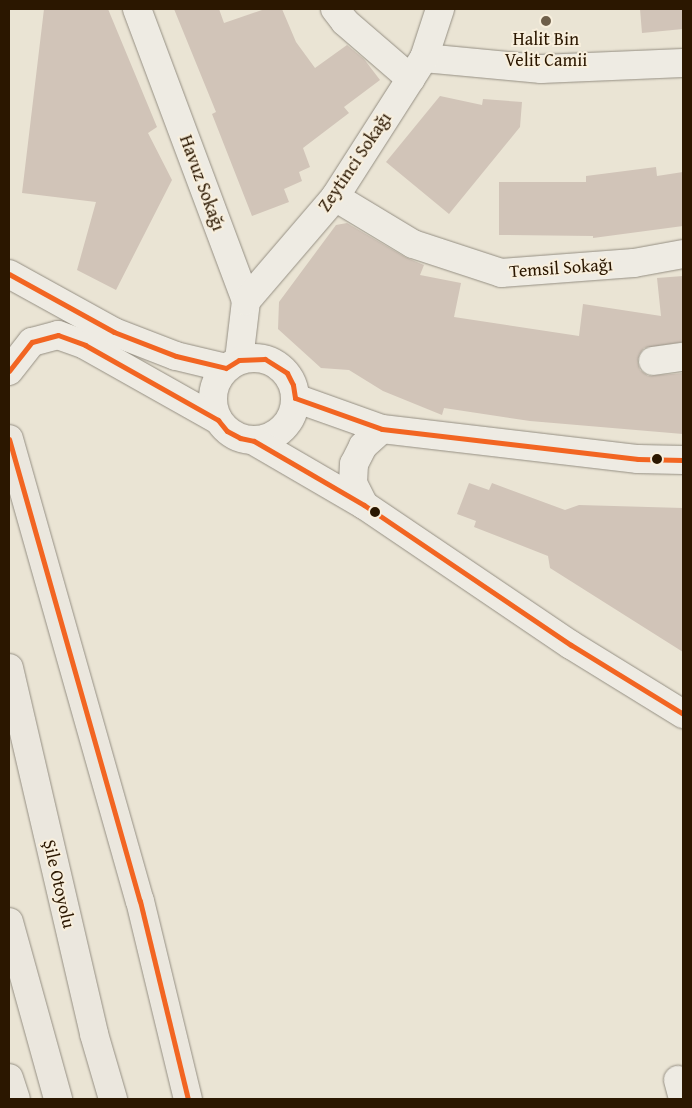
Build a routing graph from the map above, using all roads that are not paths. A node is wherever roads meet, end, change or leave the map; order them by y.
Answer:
1 (137, 9) edge
2 (335, 9) edge
3 (440, 9) edge
4 (683, 62) edge
5 (418, 68) junction
6 (335, 197) junction
7 (683, 254) edge
8 (9, 274) edge
9 (246, 301) junction
10 (683, 357) edge
11 (653, 362) dead end
12 (233, 364) junction
13 (9, 372) edge
14 (295, 398) junction
15 (218, 420) junction
16 (382, 429) junction
17 (9, 439) edge
18 (254, 441) junction
19 (683, 460) edge
20 (364, 505) junction
21 (9, 668) edge
22 (683, 714) edge
23 (9, 922) edge
24 (9, 1078) edge
25 (16, 1099) edge
26 (58, 1099) edge
27 (113, 1099) edge
28 (188, 1099) edge

1 - 9 street, Havuz Sokağı
2 - 5 street
3 - 5 street, Zeytinci Sokağı
4 - 5 street
5 - 6 street, Zeytinci Sokağı
6 - 7 street, Temsil Sokağı
6 - 9 street, Zeytinci Sokağı
8 - 12 street
9 - 12 street, Havuz Sokağı
10 - 11 street
12 - 14 street
12 - 15 street
13 - 15 street
14 - 16 street
14 - 18 street
15 - 18 street
16 - 19 street
16 - 20 street
17 - 28 highway
18 - 20 street
20 - 22 street
21 - 27 highway, Şile Otoyolu
23 - 26 highway
24 - 25 highway

